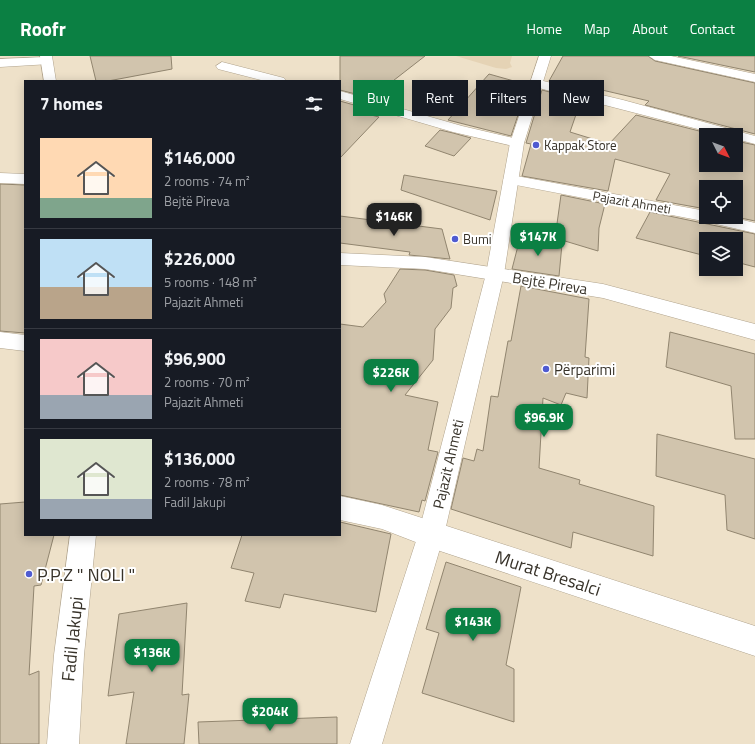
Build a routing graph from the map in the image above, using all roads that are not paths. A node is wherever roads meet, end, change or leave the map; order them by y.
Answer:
1 (545, 56) edge
2 (654, 56) edge
3 (46, 58) edge
4 (0, 62) edge
5 (222, 66) dead end
6 (755, 78) edge
7 (50, 80) edge
8 (276, 80) edge
9 (536, 80) edge
10 (541, 84) edge
11 (341, 95) edge
12 (525, 116) edge
13 (755, 140) edge
14 (516, 143) junction
15 (0, 178) edge
16 (24, 179) edge
17 (511, 180) junction
18 (699, 215) edge
19 (738, 224) edge
20 (755, 228) edge
21 (341, 259) edge
22 (495, 274) junction
23 (755, 332) edge
24 (0, 340) edge
25 (24, 343) edge
26 (341, 508) edge
27 (431, 535) junction
28 (83, 536) edge
29 (755, 641) edge
30 (63, 744) edge
31 (366, 744) edge

1 - 9 street, Pajazit Ahmeti
2 - 6 street
3 - 4 street
3 - 7 street
5 - 8 street
10 - 13 street
11 - 14 street
12 - 14 street, Pajazit Ahmeti
14 - 17 street, Pajazit Ahmeti
15 - 16 street
17 - 18 street, Pajazit Ahmeti
17 - 22 street, Pajazit Ahmeti
19 - 20 street, Pajazit Ahmeti
21 - 22 street, Bejtë Pireva
22 - 23 street, Bejtë Pireva
22 - 27 street, Pajazit Ahmeti
24 - 25 street
26 - 27 street, Murat Bresalci
27 - 29 street, Murat Bresalci
27 - 31 street, Pajazit Ahmeti
28 - 30 street, Fadil Jakupi

